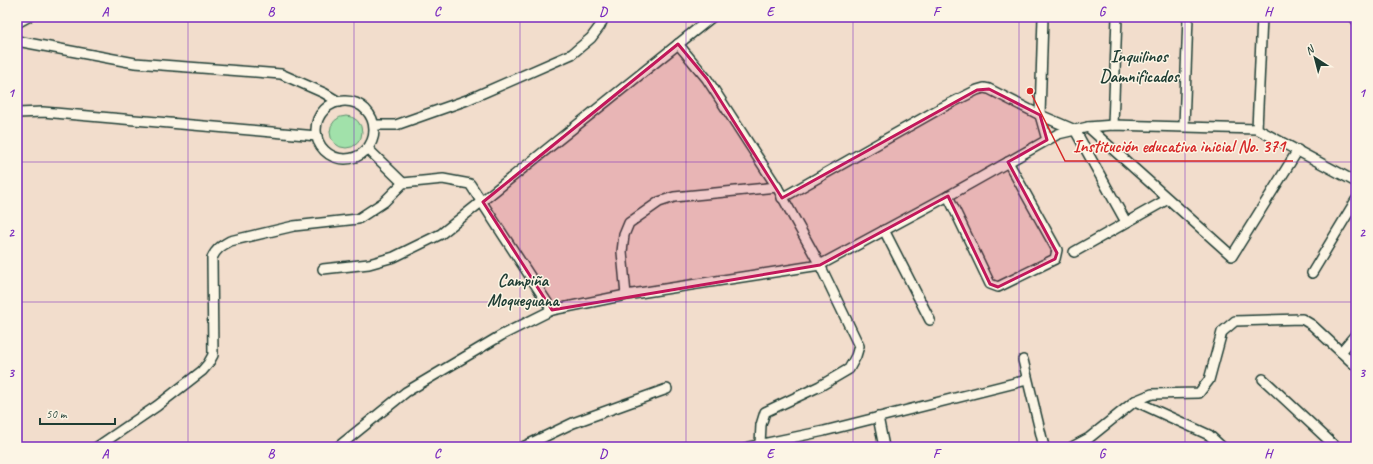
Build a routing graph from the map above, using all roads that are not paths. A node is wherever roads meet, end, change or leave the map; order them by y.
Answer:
1 (28, 17) edge
2 (604, 17) edge
3 (712, 17) edge
4 (1043, 17) edge
5 (1117, 17) edge
6 (1188, 17) edge
7 (1262, 17) edge
8 (17, 23) edge
9 (17, 41) edge
10 (678, 44) junction
11 (339, 102) junction
12 (17, 112) edge
13 (1040, 115) junction
14 (374, 125) junction
15 (1113, 125) junction
16 (1184, 126) junction
17 (1088, 127) junction
18 (1257, 129) junction
19 (1075, 130) junction
20 (317, 136) junction
21 (1047, 140) junction
22 (368, 149) junction
23 (1298, 150) junction
24 (1008, 162) junction
25 (1356, 182) edge
26 (403, 183) junction
27 (776, 187) junction
28 (948, 196) junction
29 (782, 198) junction
30 (1168, 199) junction
31 (1356, 200) edge
32 (483, 202) junction
33 (1126, 222) junction
34 (884, 230) junction
35 (1074, 252) dead end
36 (820, 265) junction
37 (323, 269) dead end
38 (1312, 273) dead end
39 (626, 295) junction
40 (552, 310) junction
41 (930, 320) dead end
42 (1356, 334) edge
43 (1341, 352) junction
44 (1023, 360) dead end
45 (1356, 366) edge
46 (1263, 379) dead end
47 (1027, 380) junction
48 (667, 390) dead end
49 (1135, 401) junction
50 (878, 417) junction
51 (760, 444) junction
52 (96, 447) edge
53 (338, 447) edge
54 (522, 447) edge
55 (748, 447) edge
56 (884, 447) edge
57 (1044, 447) edge
58 (1072, 447) edge
59 (1222, 447) edge
60 (1336, 447) edge

1 - 8 street
2 - 14 street
3 - 10 street
4 - 13 street
5 - 15 street
6 - 16 street
7 - 18 street
9 - 11 street
10 - 27 street
10 - 32 street
11 - 14 street
11 - 20 street
12 - 20 street
13 - 19 street
13 - 21 street
13 - 29 street
14 - 22 street
15 - 16 street
15 - 17 street
16 - 18 street
17 - 19 street
17 - 30 street
18 - 23 street
19 - 21 street
19 - 33 street
20 - 22 street
21 - 24 street
22 - 26 street
23 - 25 street
23 - 30 street
24 - 28 street
24 - 28 street
26 - 32 street
26 - 52 street
27 - 29 street
27 - 39 street
28 - 34 street
29 - 36 street
30 - 33 street
31 - 38 street
32 - 37 street
32 - 40 street
33 - 35 street
34 - 36 street
34 - 41 street
36 - 39 street
36 - 51 street
39 - 40 street
40 - 53 street
42 - 43 street
43 - 45 street
43 - 49 street
44 - 47 street
46 - 60 street
47 - 50 street
47 - 57 street
48 - 54 street
49 - 58 street
49 - 59 street
50 - 51 street
50 - 56 street
51 - 55 street

